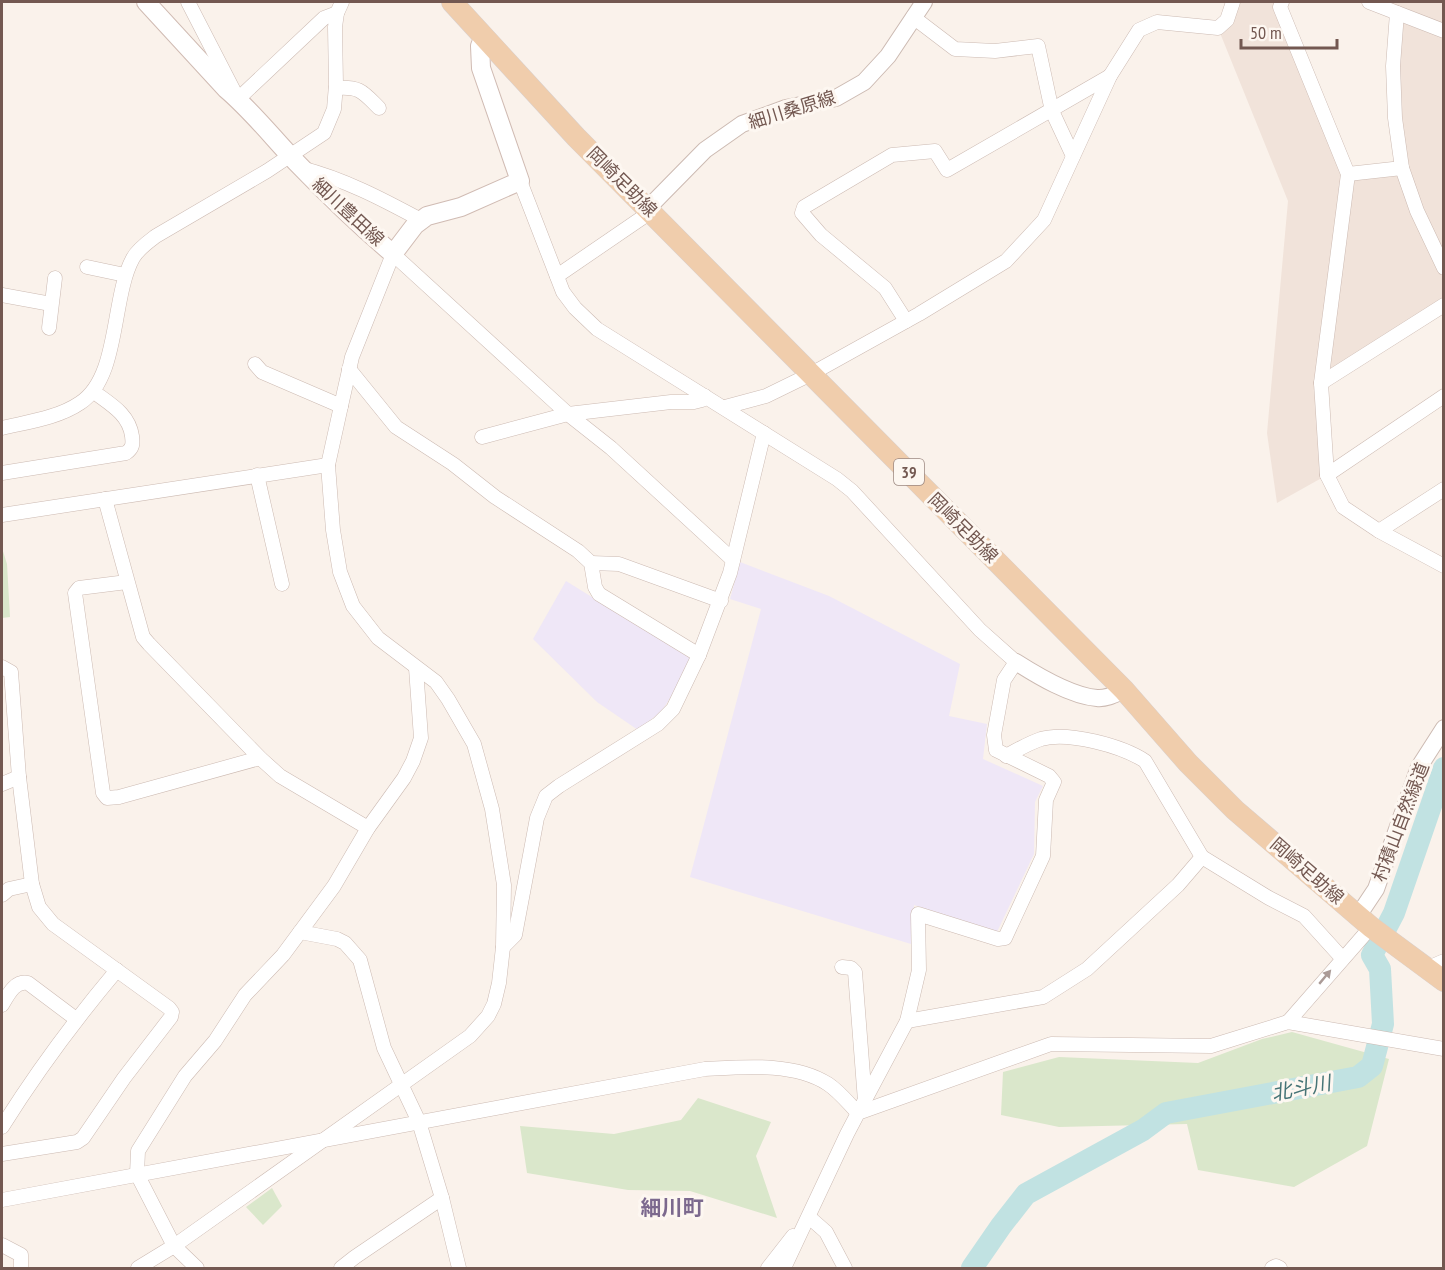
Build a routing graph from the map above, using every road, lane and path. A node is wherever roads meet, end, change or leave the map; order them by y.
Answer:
1 (146, 2) edge
2 (188, 2) edge
3 (452, 2) edge
4 (924, 2) edge
5 (1233, 2) edge
6 (1282, 2) edge
7 (1369, 2) edge
8 (339, 7) edge
9 (1397, 13) junction
10 (913, 17) junction
11 (1443, 31) edge
12 (484, 37) junction
13 (1110, 76) junction
14 (336, 88) junction
15 (238, 99) junction
16 (379, 108) dead end
17 (1052, 111) junction
18 (1073, 156) junction
19 (296, 162) junction
20 (1402, 168) junction
21 (1348, 174) junction
22 (520, 181) junction
23 (650, 210) junction
24 (421, 220) junction
25 (393, 254) junction
26 (87, 267) dead end
27 (1443, 268) edge
28 (125, 275) junction
29 (557, 276) junction
30 (55, 278) dead end
31 (2, 295) edge
32 (51, 304) junction
33 (1443, 305) edge
34 (906, 321) junction
35 (49, 328) dead end
36 (255, 364) dead end
37 (350, 369) junction
38 (811, 374) junction
39 (1322, 383) junction
40 (94, 392) junction
41 (705, 396) junction
42 (1443, 396) edge
43 (341, 406) junction
44 (724, 407) junction
45 (568, 414) junction
46 (2, 428) edge
47 (764, 433) junction
48 (482, 436) dead end
49 (328, 465) junction
50 (2, 473) edge
51 (257, 475) junction
52 (1327, 475) junction
53 (1443, 489) edge
54 (105, 499) junction
55 (2, 515) edge
56 (1379, 531) junction
57 (733, 560) junction
58 (591, 563) junction
59 (1443, 566) edge
60 (127, 582) junction
61 (282, 584) dead end
62 (721, 601) junction
63 (699, 656) junction
64 (1016, 662) junction
65 (2, 667) edge
66 (416, 668) junction
67 (1124, 690) junction
68 (1443, 728) edge
69 (1006, 756) junction
70 (260, 758) junction
71 (19, 777) junction
72 (2, 784) edge
73 (368, 828) junction
74 (1202, 857) junction
75 (32, 884) junction
76 (2, 896) edge
77 (1373, 928) junction
78 (300, 932) junction
79 (503, 947) junction
80 (1342, 958) junction
81 (842, 967) dead end
82 (117, 970) junction
83 (1438, 970) edge
84 (2, 1005) edge
85 (76, 1019) junction
86 (907, 1021) junction
87 (1288, 1022) junction
88 (1443, 1049) edge
89 (400, 1085) junction
90 (862, 1107) junction
91 (419, 1122) junction
92 (2, 1126) edge
93 (318, 1143) junction
94 (2, 1154) edge
95 (136, 1174) junction
96 (442, 1198) junction
97 (2, 1200) edge
98 (809, 1216) junction
99 (2, 1245) edge
100 (174, 1246) junction
101 (21, 1269) edge
102 (138, 1269) edge
103 (197, 1269) edge
104 (341, 1269) edge
105 (459, 1269) edge
106 (768, 1269) edge
107 (784, 1269) edge
108 (844, 1269) edge
109 (1272, 1269) edge
110 (1280, 1269) edge

1 - 15 main road, 細川豊田線
2 - 15 street
3 - 12 main road, 岡崎足助線 / 39
4 - 10 street, 細川桑原線
5 - 13 street
6 - 21 street
7 - 9 street
8 - 14 street
8 - 15 street
9 - 11 street
9 - 20 street
10 - 17 street
10 - 23 street, 細川桑原線
12 - 22 main road
12 - 23 main road, 岡崎足助線 / 39
13 - 17 street
13 - 18 street
14 - 16 street
14 - 19 street
15 - 19 main road, 細川豊田線
17 - 18 street
17 - 34 street
18 - 34 street
19 - 24 street
19 - 25 main road, 細川豊田線
19 - 28 street
20 - 21 street
20 - 27 street
21 - 39 street
22 - 24 main road
22 - 29 street
23 - 29 street
23 - 38 main road, 岡崎足助線 / 39
24 - 25 main road, 細川豊田線
25 - 37 street
25 - 45 street
26 - 28 street
28 - 40 street
29 - 41 street
30 - 32 street
31 - 32 street
32 - 35 street
33 - 39 street
34 - 38 street
36 - 43 street
37 - 43 street
37 - 58 street
38 - 44 street
38 - 67 main road, 岡崎足助線 / 39
39 - 52 street
40 - 46 street
40 - 50 street
41 - 44 street
41 - 45 street
42 - 52 street
43 - 49 street
44 - 47 street
45 - 48 street
45 - 57 street
47 - 57 street
47 - 64 street
49 - 51 street
49 - 66 street
51 - 54 street
51 - 61 street
52 - 56 street
53 - 56 street
54 - 55 street
54 - 60 street
56 - 59 street
57 - 62 street
58 - 62 street
58 - 63 street
60 - 70 street
60 - 70 street
62 - 63 street
63 - 79 street
64 - 67 street
64 - 69 street
65 - 71 street
66 - 73 street
66 - 79 street
67 - 77 main road, 岡崎足助線 / 39
68 - 77 street, 村積山自然緑道
69 - 74 street
69 - 86 street
70 - 73 street
71 - 72 street
71 - 75 street
73 - 78 street
74 - 80 street
74 - 86 street
75 - 76 street
75 - 82 street
77 - 80 street
77 - 83 main road, 岡崎足助線 / 39
78 - 89 street
78 - 95 street
79 - 89 street
87 -> 80 street
81 - 90 street
82 - 85 street
82 - 94 street
84 - 85 street
85 - 92 street
86 - 90 street
87 - 88 street
87 - 90 street
89 - 91 street
89 - 93 street
90 - 91 street
90 - 98 street
91 - 93 street
91 - 96 street
93 - 95 street
93 - 100 street
95 - 97 street
95 - 100 street
96 - 104 street
96 - 105 street
98 - 106 street
98 - 107 street
98 - 108 street
99 - 101 street
100 - 102 street
100 - 103 street
109 - 110 street

